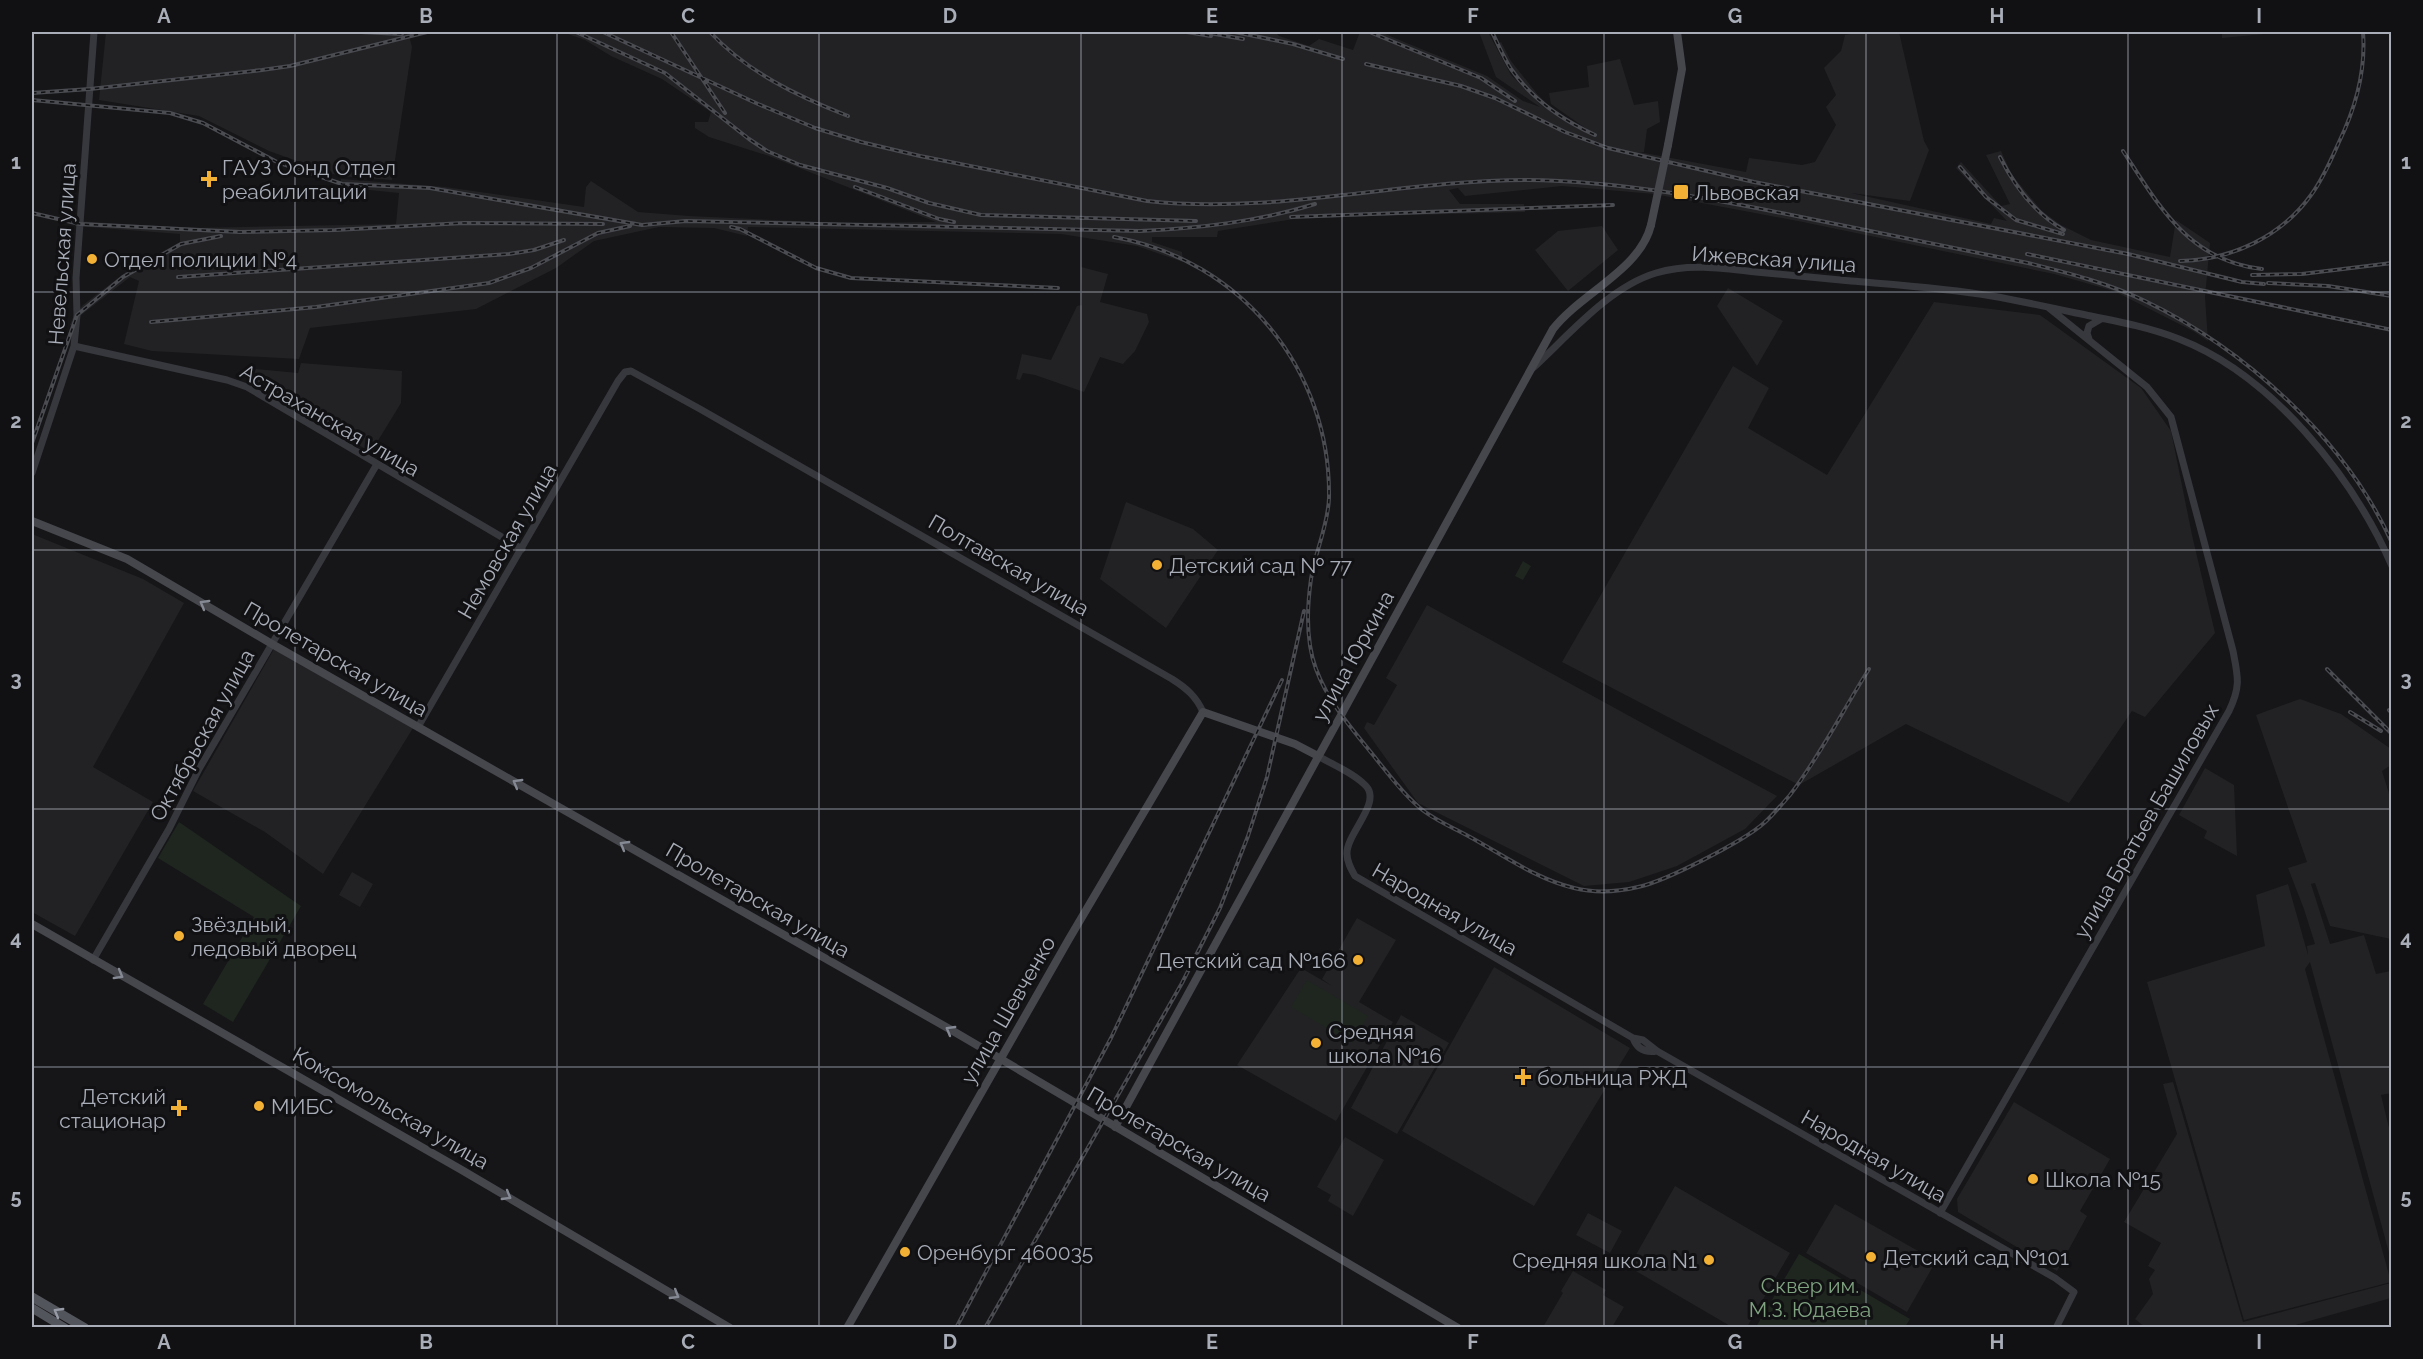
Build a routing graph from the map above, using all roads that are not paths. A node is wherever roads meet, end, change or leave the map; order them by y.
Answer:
1 (94, 32) edge
2 (1677, 32) edge
3 (2049, 308) junction
4 (1565, 315) junction
5 (2103, 319) junction
6 (1576, 329) junction
7 (2089, 339) junction
8 (74, 346) junction
9 (1530, 371) junction
10 (625, 372) joint
11 (377, 464) junction
12 (32, 474) edge
13 (32, 521) edge
14 (522, 549) junction
15 (2391, 566) edge
16 (272, 644) junction
17 (1203, 712) junction
18 (418, 727) junction
19 (1318, 756) junction
20 (32, 924) edge
21 (93, 960) junction
22 (1000, 1060) junction
23 (1114, 1127) junction
24 (1940, 1213) junction
25 (32, 1297) edge
26 (32, 1308) edge
27 (65, 1328) edge
28 (85, 1328) edge
29 (730, 1328) edge
30 (847, 1328) edge
31 (1458, 1328) edge
32 (2056, 1328) edge

1 - 8 street, Невельская улица
2 - 4 main road, улица Юркина, bridge
3 - 5 street, Ижевская улица
3 - 6 street, Ижевская улица
3 - 7 street
4 - 6 street
4 - 9 main road, улица Юркина
5 - 7 street
5 - 15 street, Ижевская улица
6 - 9 street, Ижевская улица
7 - 24 street, улица Братьев Башиловых
8 - 11 street, Астраханская улица
8 - 12 street, Невельская улица
9 - 19 main road, улица Юркина
10 - 14 street, Немовская улица
10 - 17 street, Полтавская улица
11 - 14 street, Астраханская улица
11 - 16 street, Октябрьская улица
16 -> 13 main road, Пролетарская улица
14 - 18 street, Немовская улица
16 - 18 main road, Пролетарская улица
16 - 21 street, Октябрьская улица
17 - 19 main road
17 - 22 main road, улица Шевченко
22 -> 18 main road, Пролетарская улица
19 - 23 main road, улица Юркина
19 - 24 street, Народная улица
20 - 21 main road, Комсомольская улица
21 -> 29 main road, Комсомольская улица
22 - 23 main road, Пролетарская улица
22 - 30 main road, улица Шевченко
23 - 31 main road, Пролетарская улица
24 - 32 street, Народная улица
28 -> 25 main road
26 - 27 main road

